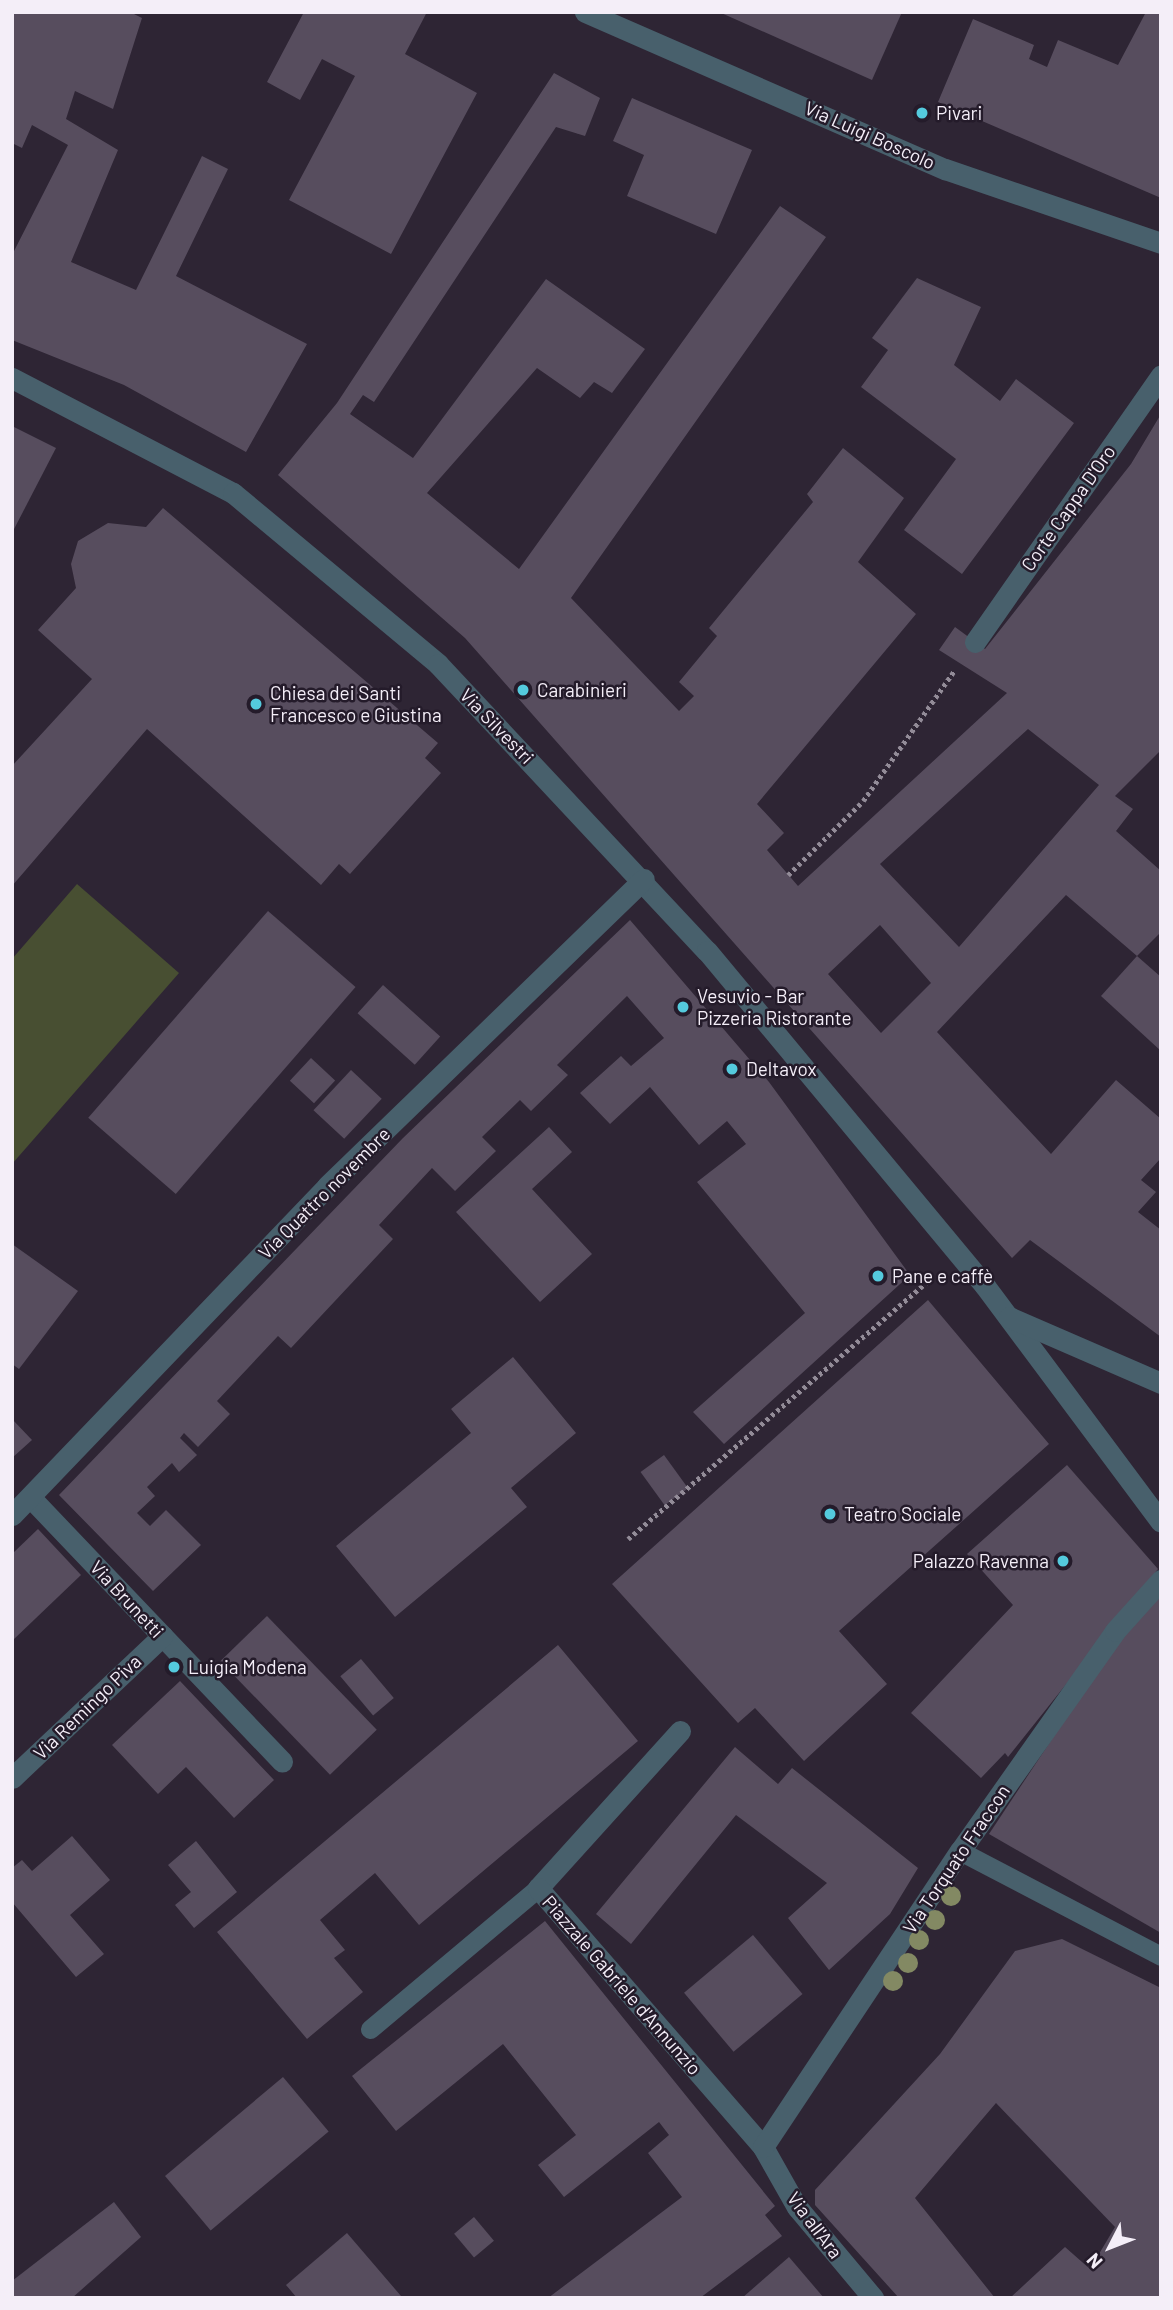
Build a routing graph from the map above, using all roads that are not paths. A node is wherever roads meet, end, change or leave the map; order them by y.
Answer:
1 (585, 12) edge
2 (1161, 243) edge
3 (1161, 375) edge
4 (12, 379) edge
5 (975, 642) dead end
6 (644, 879) junction
7 (1009, 1317) junction
8 (1161, 1383) edge
9 (31, 1498) junction
10 (12, 1515) edge
11 (1161, 1522) edge
12 (1161, 1580) edge
13 (162, 1636) junction
14 (680, 1731) dead end
15 (282, 1762) dead end
16 (12, 1778) edge
17 (960, 1850) junction
18 (538, 1888) junction
19 (1161, 1956) edge
20 (370, 2029) dead end
21 (764, 2147) junction
22 (873, 2298) edge

1 - 2 street, Via Luigi Boscolo
3 - 5 street, Corte Cappa D'Oro
4 - 6 street, Via Silvestri
6 - 7 street, Via Silvestri
6 - 9 street, Via Quattro novembre
7 - 8 street
7 - 11 street, Via Silvestri
9 - 10 street, Via Quattro novembre
9 - 13 street, Via Brunetti
12 - 17 street, Via Torquato Fraccon
13 - 15 street, Via Brunetti
13 - 16 street, Via Remingo Piva
14 - 18 street, Piazzale Gabriele d'Annunzio
17 - 19 lane
17 - 21 street, Via Torquato Fraccon
18 - 20 lane
18 - 21 street, Piazzale Gabriele d'Annunzio
21 - 22 street, Via all'Ara

